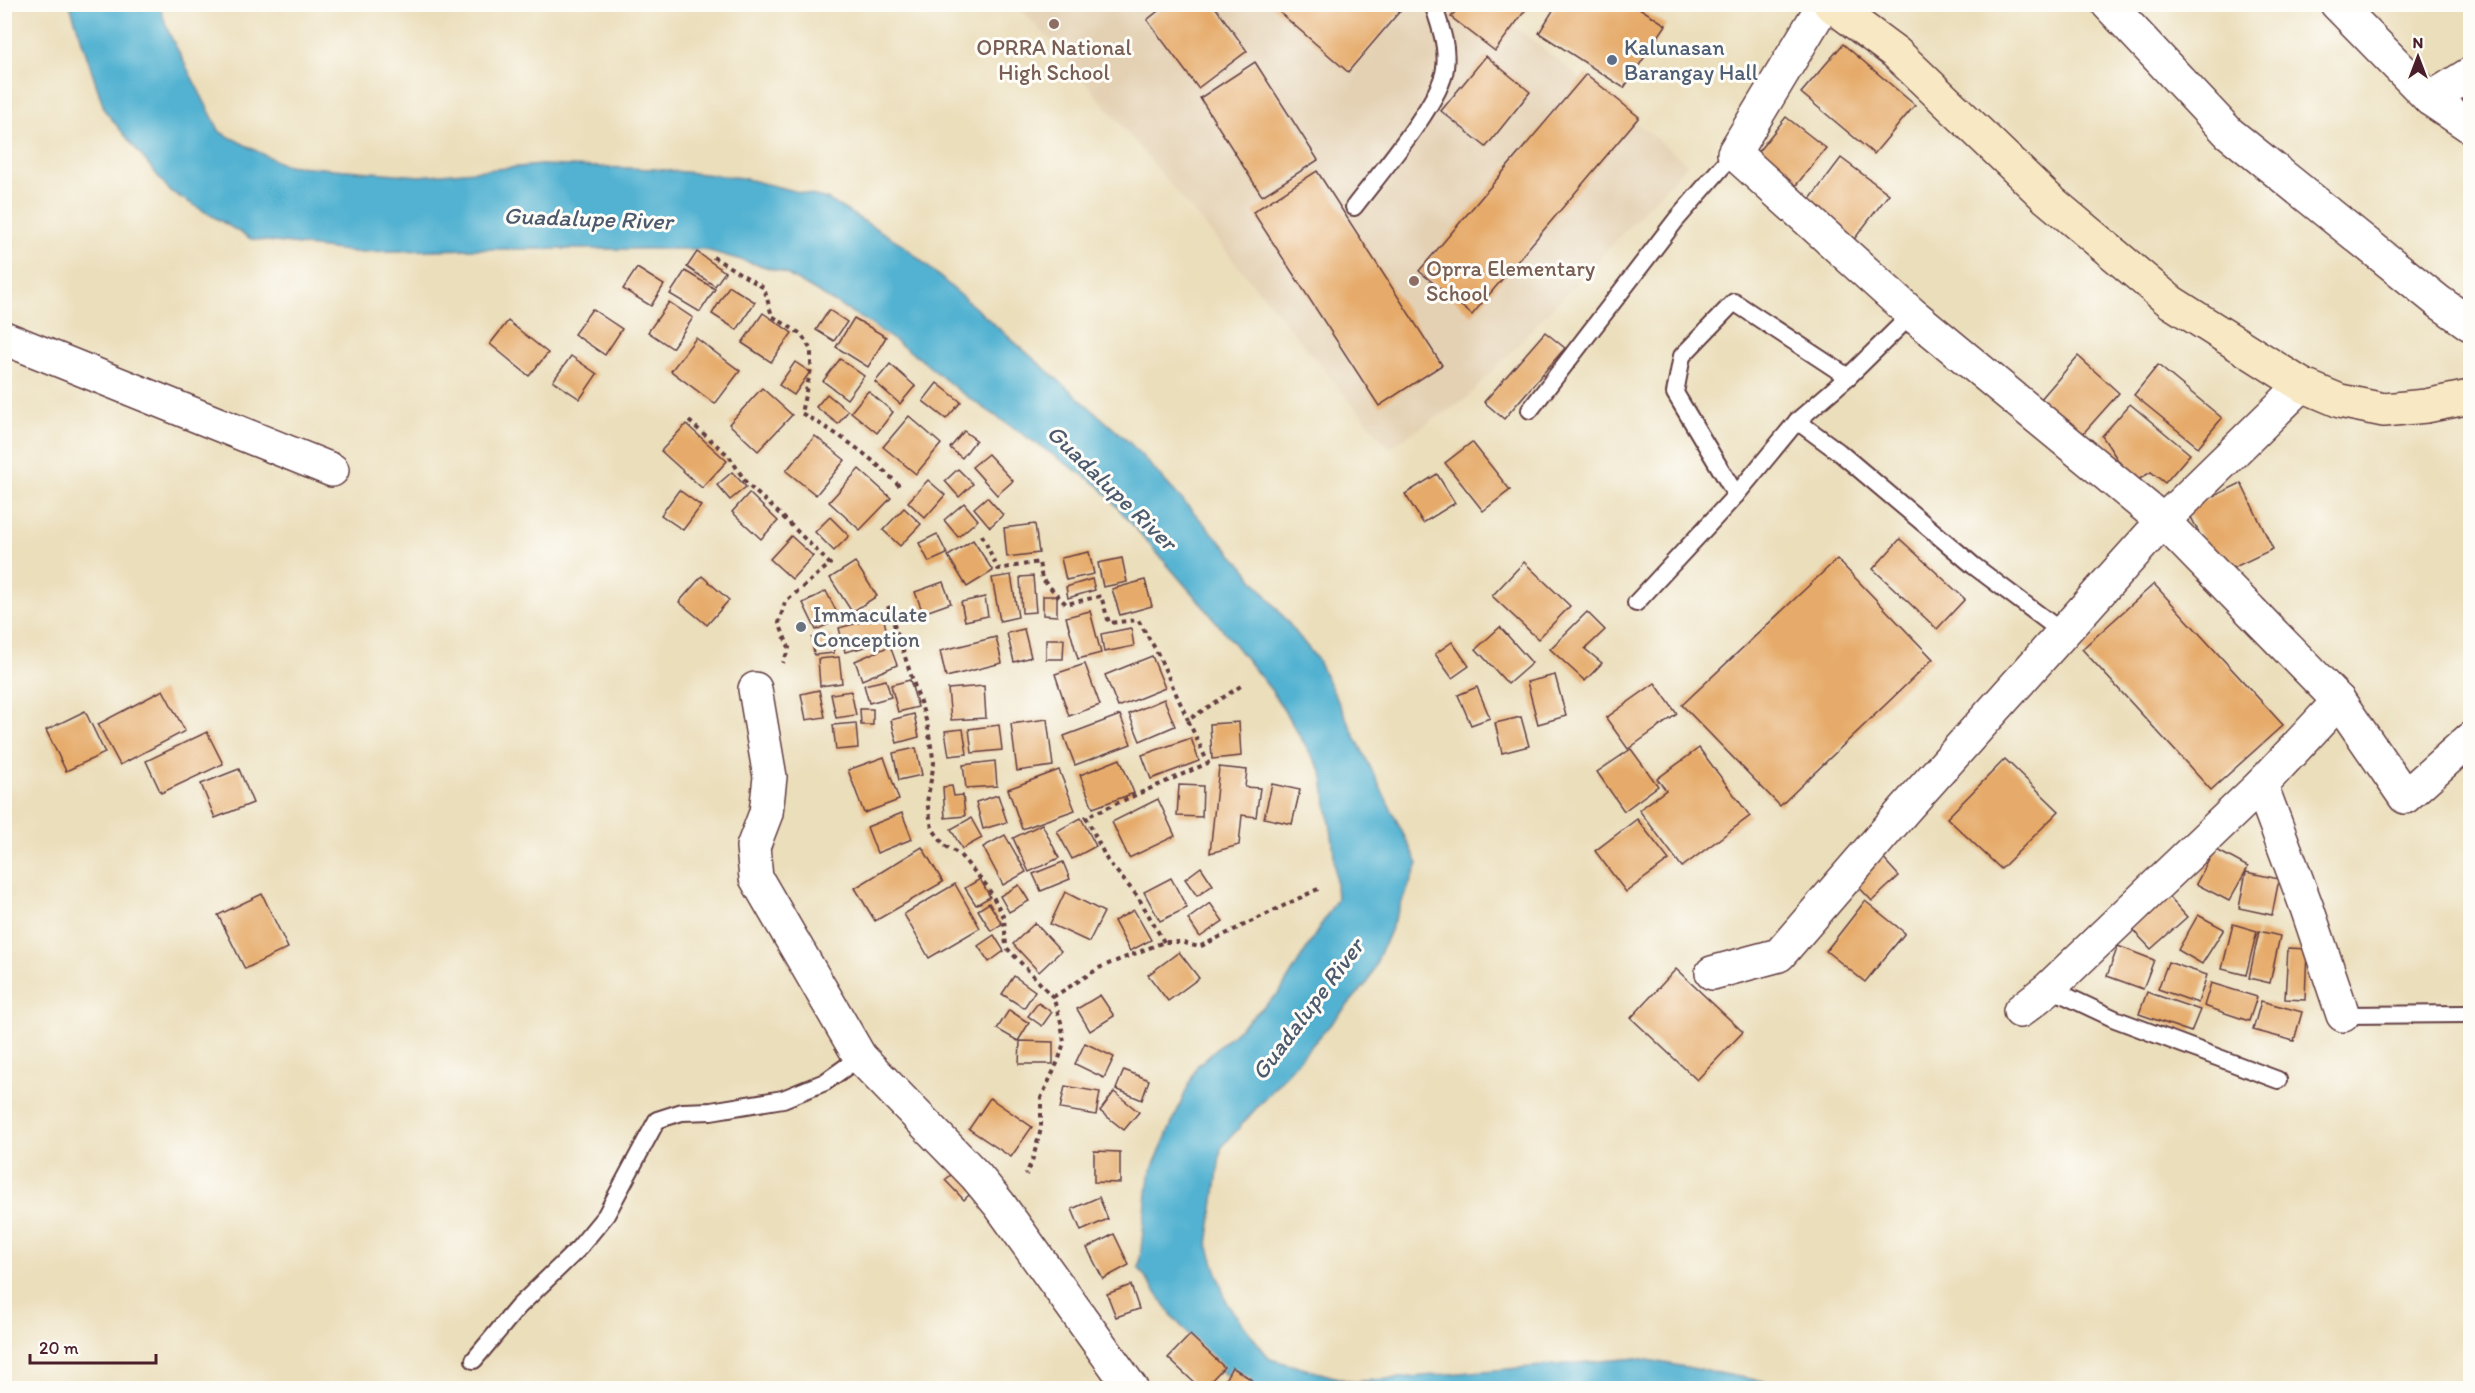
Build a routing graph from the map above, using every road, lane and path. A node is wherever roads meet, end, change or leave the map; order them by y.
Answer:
1 (1433, 4) edge
2 (1824, 4) edge
3 (1830, 4) edge
4 (2108, 4) edge
5 (2337, 4) edge
6 (2470, 74) edge
7 (2430, 99) junction
8 (2470, 126) edge
9 (1734, 153) junction
10 (1354, 207) dead end
11 (713, 257) dead end
12 (1912, 314) junction
13 (2470, 324) edge
14 (4, 338) edge
15 (1848, 377) junction
16 (2302, 385) junction
17 (2470, 397) edge
18 (1530, 410) dead end
19 (689, 421) dead end
20 (1797, 421) junction
21 (332, 470) dead end
22 (902, 489) dead end
23 (1736, 495) junction
24 (2163, 521) junction
25 (982, 535) dead end
26 (1636, 603) dead end
27 (888, 606) dead end
28 (2062, 632) junction
29 (1244, 684) dead end
30 (755, 688) joint
31 (2339, 701) junction
32 (1188, 720) junction
33 (2470, 739) edge
34 (2261, 785) junction
35 (1320, 888) dead end
36 (1164, 942) junction
37 (1712, 973) dead end
38 (2049, 988) junction
39 (1053, 997) junction
40 (2020, 1011) dead end
41 (2468, 1014) dead end
42 (2343, 1015) joint
43 (860, 1057) junction
44 (2278, 1080) dead end
45 (999, 1204) junction
46 (474, 1360) dead end
47 (1131, 1389) edge

1 - 10 lane
2 - 9 street
3 - 16 street
4 - 13 street
5 - 7 street
6 - 7 street
7 - 8 street
9 - 12 street
9 - 18 lane
11 - 22 path
12 - 15 lane
12 - 24 street
14 - 21 street
15 - 20 lane
15 - 23 lane
16 - 17 street
16 - 24 street
19 - 30 path
20 - 23 lane
20 - 28 lane
23 - 26 lane
24 - 28 street
24 - 31 street
25 - 32 path
27 - 39 path
28 - 37 street
29 - 32 path
30 - 43 street
31 - 33 street
31 - 34 street
32 - 36 path
34 - 38 street
34 - 42 street
35 - 36 path
36 - 39 path
38 - 40 street
38 - 44 lane
39 - 45 path
41 - 42 lane
43 - 45 street
43 - 46 lane
45 - 47 street

